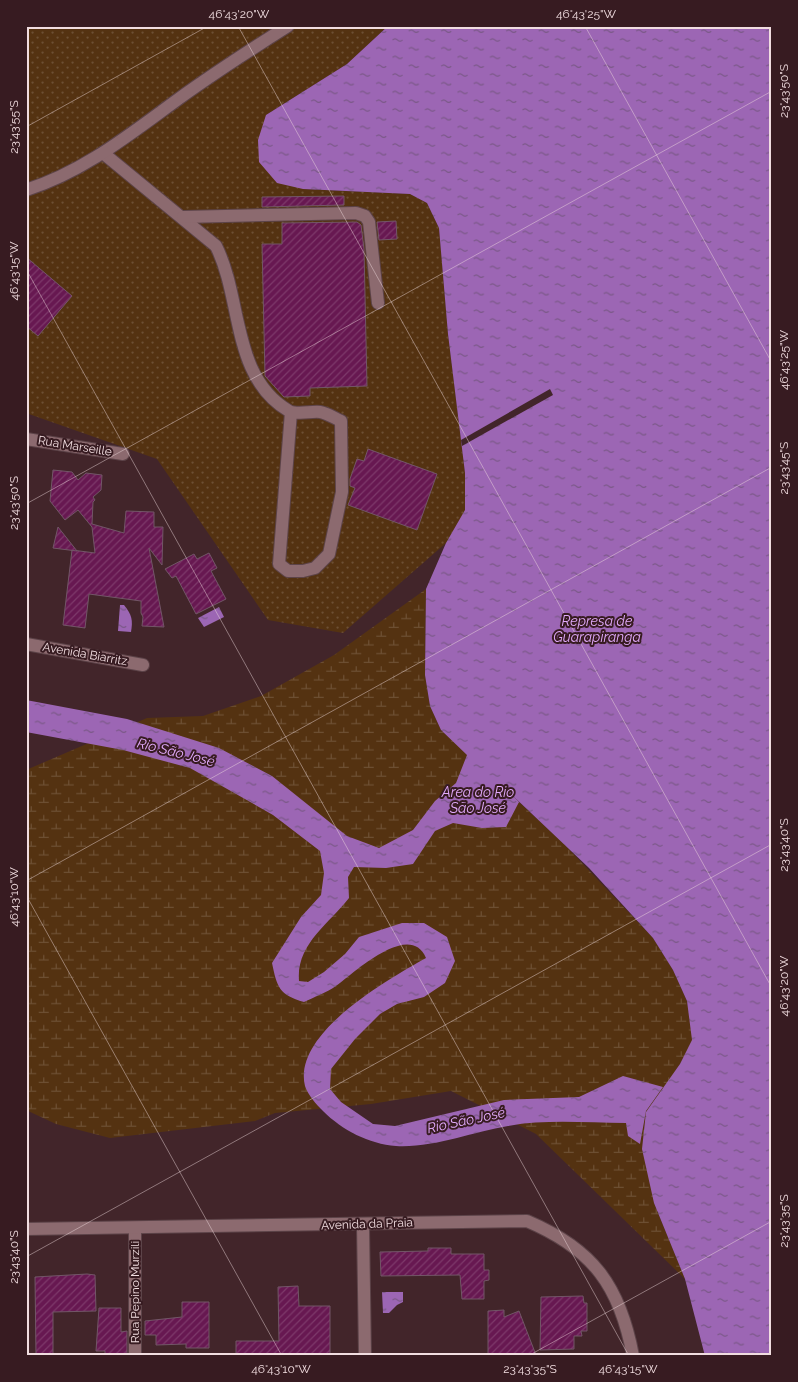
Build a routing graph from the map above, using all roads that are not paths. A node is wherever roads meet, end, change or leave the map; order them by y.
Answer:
1 (288, 26) edge
2 (103, 153) junction
3 (26, 190) edge
4 (183, 217) junction
5 (378, 303) dead end
6 (291, 412) junction
7 (26, 438) edge
8 (123, 454) dead end
9 (26, 644) edge
10 (143, 665) dead end
11 (363, 1224) junction
12 (135, 1228) junction
13 (26, 1229) edge
14 (135, 1356) edge
15 (365, 1356) edge
16 (632, 1356) edge

1 - 2 street
2 - 3 street
2 - 4 street
4 - 5 street
4 - 6 street
6 - 6 street
7 - 8 street, Rua Marseille
9 - 10 street, Avenida Biarritz
11 - 12 street, Avenida da Praia
11 - 15 street
11 - 16 street, Avenida da Praia
12 - 13 street, Avenida da Praia
12 - 14 street, Rua Pepino Murzili

